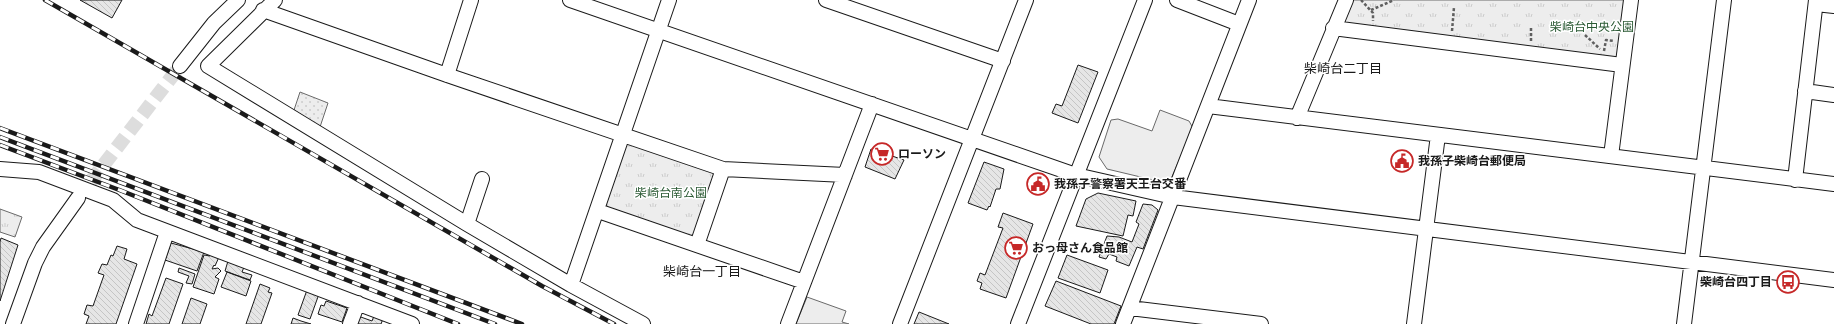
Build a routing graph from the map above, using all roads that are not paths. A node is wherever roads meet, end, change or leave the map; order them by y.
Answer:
1 (238, 0) edge
2 (275, 0) edge
3 (471, 0) edge
4 (570, 0) edge
5 (669, 0) edge
6 (826, 0) edge
7 (1026, 0) edge
8 (1144, 0) edge
9 (1176, 0) edge
10 (1249, 0) edge
11 (1346, 0) edge
12 (1631, 0) edge
13 (1724, 0) edge
14 (1816, 2) edge
15 (1834, 6) edge
16 (263, 10) junction
17 (1239, 24) junction
18 (1333, 28) junction
19 (658, 30) junction
20 (1003, 61) junction
21 (1622, 65) junction
22 (180, 66) tunnel mouth
23 (447, 75) junction
24 (1805, 91) junction
25 (1834, 95) edge
26 (872, 104) junction
27 (1208, 106) junction
28 (1297, 118) junction
29 (624, 135) junction
30 (1438, 135) junction
31 (972, 139) junction
32 (1611, 156) junction
33 (1703, 168) junction
34 (0, 169) edge
35 (723, 169) junction
36 (845, 175) junction
37 (1076, 175) junction
38 (482, 179) dead end
39 (1795, 180) junction
40 (1834, 184) edge
41 (1173, 197) junction
42 (78, 198) tunnel mouth
43 (598, 211) junction
44 (467, 224) junction
45 (1426, 228) junction
46 (168, 232) junction
47 (697, 245) junction
48 (1693, 261) junction
49 (1834, 280) edge
50 (804, 282) junction
51 (571, 285) junction
52 (358, 303) junction
53 (1130, 308) junction
54 (1218, 321) edge
55 (13, 324) edge
56 (136, 324) edge
57 (350, 324) edge
58 (412, 324) edge
59 (644, 324) edge
60 (788, 324) edge
61 (900, 324) edge
62 (1018, 324) edge
63 (1123, 324) edge
64 (1261, 324) edge
65 (1414, 324) edge
66 (1684, 324) edge

1 - 22 street
2 - 16 street
3 - 23 street
4 - 19 street
5 - 19 street
6 - 20 street
7 - 20 street
8 - 37 street
9 - 17 street
10 - 17 street
11 - 18 street
12 - 21 street
13 - 33 street
14 - 15 street
14 - 24 street
16 - 23 street
16 - 44 street
17 - 27 street
18 - 21 street
18 - 28 street
19 - 26 street
19 - 29 street
20 - 31 street
21 - 32 street
23 - 29 street
24 - 25 street
24 - 39 street
26 - 31 street
26 - 36 street
27 - 28 street
27 - 41 street
28 - 30 street
29 - 35 street
29 - 43 street
30 - 32 street
30 - 45 street
31 - 37 street
31 - 61 street
32 - 33 street
33 - 39 street
33 - 48 street
34 - 46 street
35 - 36 street
35 - 47 street
36 - 50 street
37 - 41 street
37 - 62 street
38 - 44 street
39 - 40 street
41 - 45 street
41 - 53 street
42 - 55 street
43 - 47 street
43 - 51 street
44 - 51 street
45 - 48 street
45 - 65 street
46 - 52 street
46 - 56 street
47 - 50 street
48 - 49 street
48 - 66 street
50 - 60 street
51 - 59 street
52 - 57 street
52 - 58 street
53 - 54 street
53 - 63 street
54 - 64 street

